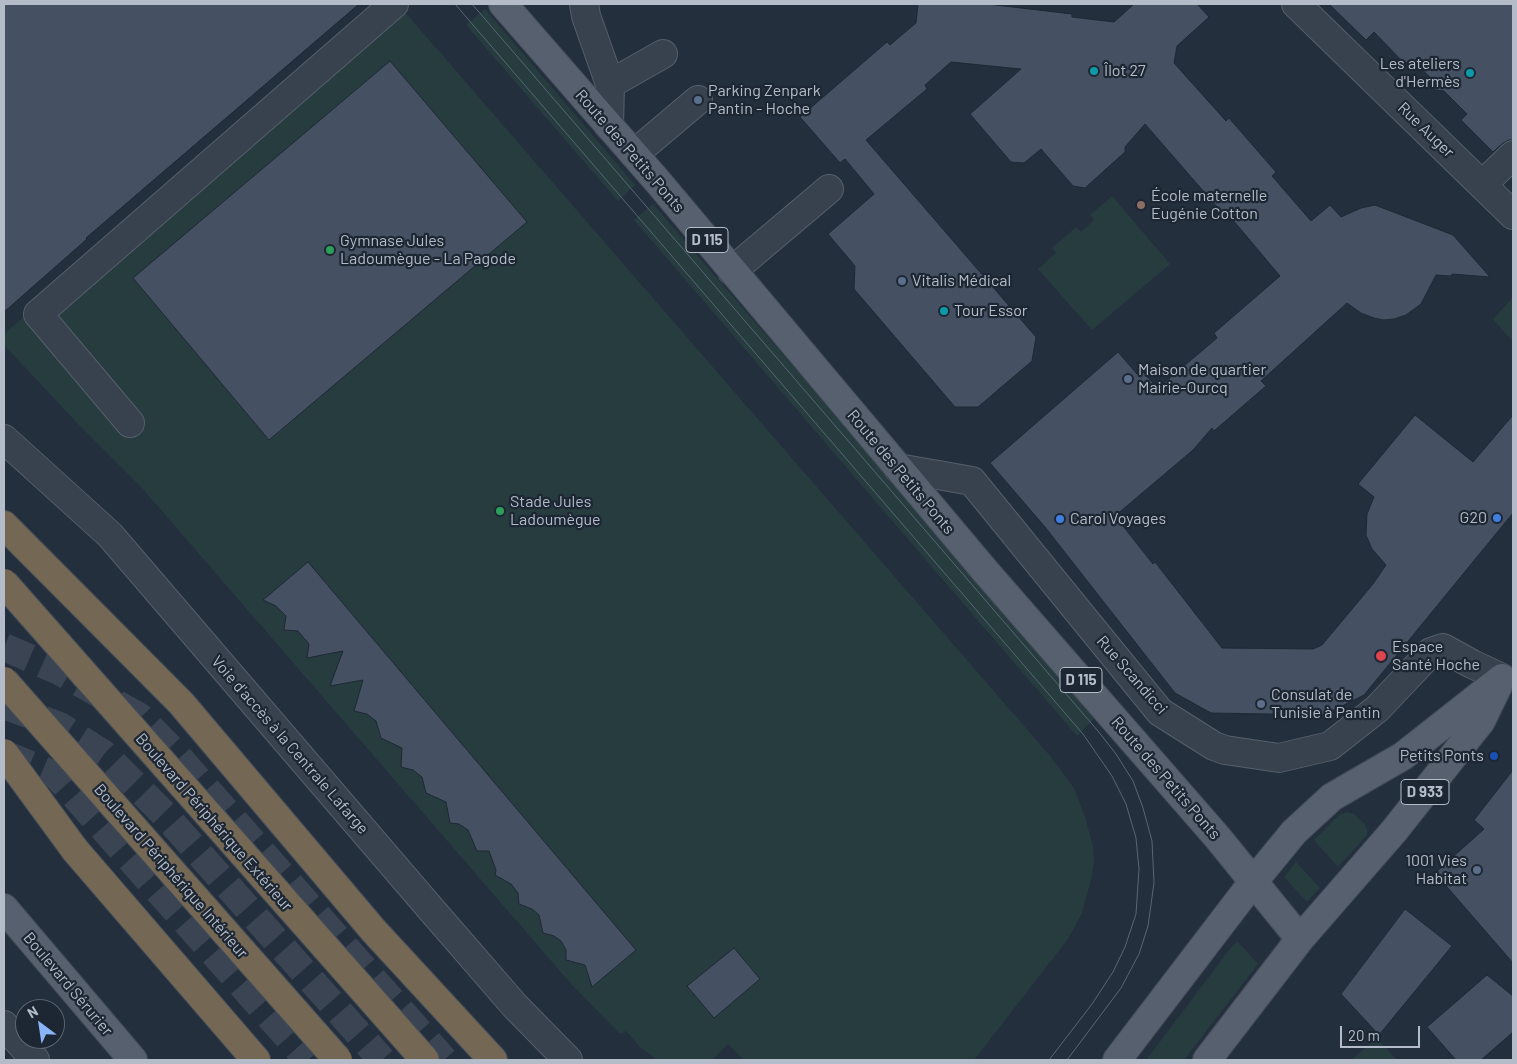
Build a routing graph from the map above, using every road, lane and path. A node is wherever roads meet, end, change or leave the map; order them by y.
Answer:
1 (394, 4) edge
2 (503, 4) edge
3 (584, 4) edge
4 (1296, 4) edge
5 (663, 54) dead end
6 (610, 84) junction
7 (698, 100) dead end
8 (609, 126) junction
9 (634, 154) junction
10 (1513, 155) edge
11 (1482, 185) junction
12 (829, 189) dead end
13 (1513, 215) edge
14 (732, 271) junction
15 (130, 423) dead end
16 (4, 439) edge
17 (898, 468) junction
18 (4, 525) edge
19 (4, 583) edge
20 (1508, 671) edge
21 (4, 681) edge
22 (4, 753) edge
23 (1253, 882) junction
24 (4, 908) edge
25 (1300, 939) junction
26 (4, 1025) edge
27 (4, 1046) edge
28 (14, 1060) edge
29 (35, 1060) edge
30 (133, 1060) edge
31 (256, 1060) edge
32 (338, 1060) edge
33 (425, 1060) edge
34 (493, 1060) edge
35 (568, 1060) edge
36 (1116, 1060) edge
37 (1207, 1060) edge

1 - 15 street
2 - 8 main road, Route des Petits Ponts / D 115
3 - 6 street
4 - 11 street, Rue Auger
5 - 6 street
6 - 8 street
7 - 9 street
8 - 9 main road, Route des Petits Ponts / D 115
9 - 14 main road, Route des Petits Ponts / D 115
10 - 11 street
11 - 13 street, Rue Auger
12 - 14 street
14 - 17 main road, Route des Petits Ponts / D 115
16 - 35 street, Voie d'accès à la Centrale Lafarge
17 - 20 street, Rue Scandicci
17 - 23 main road, Route des Petits Ponts / D 115
18 - 34 highway
19 - 33 highway, Boulevard Périphérique Extérieur, bridge
20 - 23 main road, D 933
20 - 25 main road, D 933
21 - 32 highway, Boulevard Périphérique Intérieur, bridge
22 - 31 highway, bridge
23 - 25 main road, Route des Petits Ponts / D 115
23 - 36 main road, D 933
24 - 30 main road, Boulevard Sérurier
25 - 37 main road, D 933
26 - 29 street
27 - 28 street

